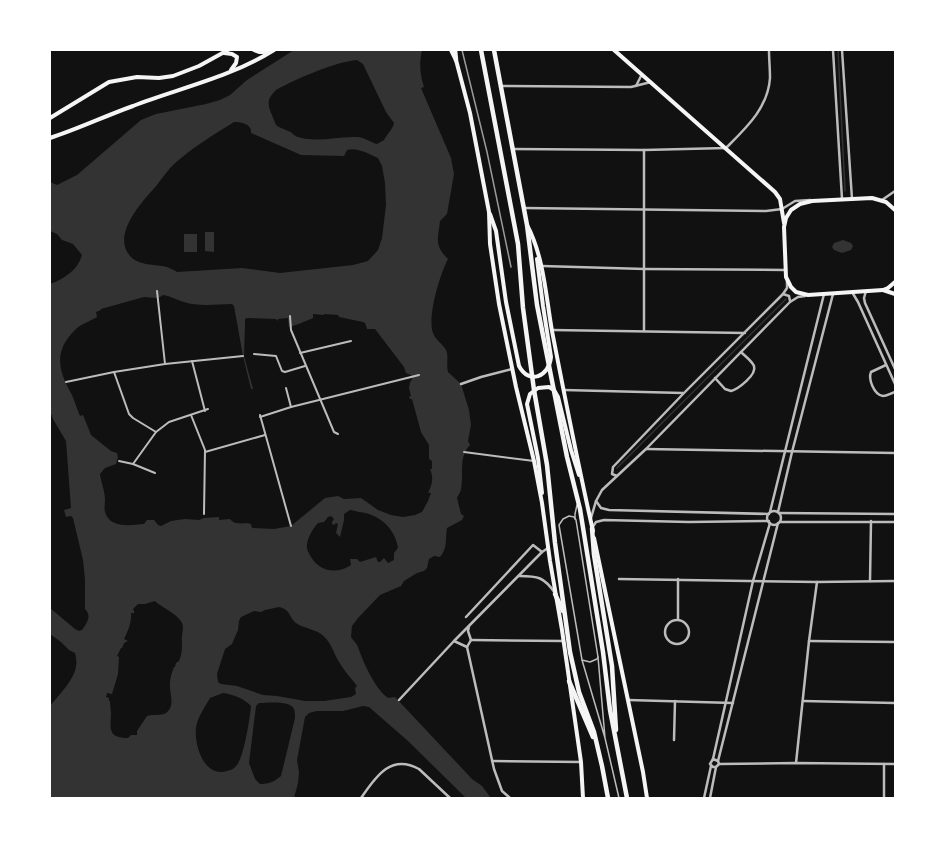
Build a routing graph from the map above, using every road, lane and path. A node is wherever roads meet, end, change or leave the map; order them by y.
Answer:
1 (228, 50) edge
2 (254, 50) edge
3 (451, 50) edge
4 (455, 50) edge
5 (481, 50) edge
6 (494, 50) edge
7 (614, 50) edge
8 (769, 50) edge
9 (833, 50) edge
10 (842, 50) edge
11 (273, 51) edge
12 (222, 53) junction
13 (456, 60) junction
14 (229, 72) junction
15 (642, 74) junction
16 (651, 82) junction
17 (500, 86) junction
18 (636, 86) junction
19 (50, 118) edge
20 (51, 137) edge
21 (726, 148) junction
22 (512, 149) junction
23 (644, 150) junction
24 (895, 191) edge
25 (842, 200) junction
26 (852, 200) junction
27 (882, 200) junction
28 (812, 201) junction
29 (524, 208) junction
30 (645, 209) junction
31 (782, 210) junction
32 (895, 210) edge
33 (489, 212) junction
34 (527, 225) junction
35 (784, 227) junction
36 (536, 248) junction
37 (541, 266) junction
38 (645, 269) junction
39 (786, 270) junction
40 (787, 281) junction
41 (895, 282) edge
42 (883, 290) junction
43 (866, 291) junction
44 (157, 292) dead end
45 (851, 292) junction
46 (783, 294) junction
47 (824, 294) junction
48 (833, 294) junction
49 (895, 294) edge
50 (808, 295) junction
51 (790, 302) junction
52 (290, 316) dead end
53 (552, 330) junction
54 (644, 331) junction
55 (745, 333) junction
56 (351, 341) dead end
57 (741, 352) junction
58 (300, 353) junction
59 (254, 354) dead end
60 (243, 356) dead end
61 (192, 361) junction
62 (165, 364) junction
63 (886, 365) junction
64 (305, 366) junction
65 (512, 368) junction
66 (895, 369) edge
67 (114, 372) junction
68 (419, 375) dead end
69 (715, 378) junction
70 (66, 382) dead end
71 (461, 384) dead end
72 (895, 384) edge
73 (286, 388) dead end
74 (564, 390) junction
75 (895, 392) edge
76 (684, 393) junction
77 (321, 400) junction
78 (291, 407) junction
79 (208, 409) dead end
80 (205, 411) junction
81 (191, 415) junction
82 (156, 432) junction
83 (338, 434) dead end
84 (265, 435) junction
85 (646, 449) junction
86 (205, 452) junction
87 (464, 452) dead end
88 (785, 452) junction
89 (792, 452) junction
90 (895, 453) edge
91 (119, 461) dead end
92 (534, 461) junction
93 (133, 464) junction
94 (155, 472) dead end
95 (617, 477) junction
96 (585, 491) junction
97 (596, 501) junction
98 (579, 502) junction
99 (542, 503) junction
100 (770, 513) junction
101 (779, 513) junction
102 (204, 514) dead end
103 (895, 514) edge
104 (576, 520) junction
105 (591, 520) junction
106 (870, 521) junction
107 (769, 522) junction
108 (895, 522) edge
109 (779, 523) junction
110 (291, 526) dead end
111 (592, 528) junction
112 (548, 548) junction
113 (542, 552) junction
114 (518, 576) junction
115 (619, 579) dead end
116 (678, 579) junction
117 (753, 581) junction
118 (763, 581) junction
119 (870, 581) junction
120 (895, 581) edge
121 (817, 582) junction
122 (555, 594) junction
123 (565, 616) junction
124 (466, 617) dead end
125 (678, 619) junction
126 (470, 626) junction
127 (471, 640) junction
128 (454, 641) junction
129 (563, 641) junction
130 (809, 641) junction
131 (895, 642) edge
132 (467, 647) junction
133 (598, 657) junction
134 (582, 660) junction
135 (568, 681) junction
136 (399, 700) dead end
137 (628, 700) junction
138 (675, 701) junction
139 (803, 701) junction
140 (725, 702) junction
141 (733, 702) junction
142 (895, 703) edge
143 (605, 738) junction
144 (674, 740) dead end
145 (617, 742) junction
146 (599, 750) junction
147 (713, 759) junction
148 (492, 761) junction
149 (581, 762) junction
150 (718, 762) junction
151 (796, 763) junction
152 (884, 764) junction
153 (895, 764) edge
154 (711, 766) junction
155 (716, 767) junction
156 (361, 798) edge
157 (450, 798) edge
158 (510, 798) edge
159 (583, 798) edge
160 (608, 798) edge
161 (618, 798) edge
162 (627, 798) edge
163 (647, 798) edge
164 (704, 798) edge
165 (710, 798) edge
166 (884, 798) edge

1 - 12 main road
2 - 11 main road
3 - 13 main road
4 - 13 highway
5 - 123 highway
6 - 17 highway
7 - 15 main road
8 - 21 street
9 - 25 street
10 - 26 street
11 - 14 main road
12 - 14 main road
12 - 19 main road
13 - 33 main road
14 - 20 main road
15 - 16 main road
15 - 18 street
16 - 18 street
16 - 21 main road
17 - 18 street
17 - 22 highway
21 - 23 street
21 - 31 main road
22 - 23 street
22 - 29 highway
23 - 30 street
24 - 27 street
25 - 26 main road
25 - 28 main road
26 - 27 main road
27 - 32 main road
28 - 31 street
28 - 35 main road
29 - 30 street
29 - 34 highway
30 - 31 street
30 - 38 street
31 - 35 main road
33 - 36 main road
33 - 65 main road
34 - 36 main road
34 - 98 highway
35 - 39 main road
36 - 37 main road
37 - 38 street
37 - 53 main road
38 - 39 street
38 - 54 street
39 - 40 main road
40 - 46 street
40 - 50 main road
41 - 42 main road
42 - 43 main road
42 - 49 main road
43 - 45 main road
43 - 66 street
44 - 62 street
45 - 48 main road
45 - 63 street
46 - 51 street
46 - 55 street
47 - 48 main road
47 - 50 main road
47 - 88 street
48 - 89 street
50 - 51 street
51 - 57 street
52 - 58 street
53 - 54 street
53 - 74 main road
54 - 55 street
55 - 76 street
56 - 58 street
57 - 69 street
57 - 69 street
58 - 64 street
59 - 64 street
60 - 61 street
61 - 62 street
61 - 80 street
62 - 67 street
63 - 72 street
63 - 75 street
64 - 77 street
65 - 71 street
65 - 92 main road
67 - 70 street
67 - 82 street
68 - 77 street
69 - 85 street
73 - 78 street
74 - 76 street
74 - 96 main road
76 - 95 street
77 - 78 street
77 - 83 street
78 - 84 street
79 - 80 street
80 - 81 street
81 - 82 street
81 - 86 street
82 - 93 street
84 - 86 street
84 - 110 street
85 - 88 street
85 - 95 street
86 - 102 street
87 - 92 street
88 - 89 street
88 - 100 street
89 - 90 street
89 - 101 street
91 - 93 street
92 - 99 main road
93 - 94 street
95 - 97 street
96 - 99 main road
96 - 105 main road
97 - 100 street
97 - 105 street
98 - 104 lane
98 - 145 highway
99 - 112 main road
100 - 101 street
100 - 107 street
101 - 103 street
101 - 109 street
104 - 133 lane
104 - 134 lane
105 - 111 main road
106 - 108 street
106 - 109 street
106 - 119 street
107 - 109 street
107 - 111 street
107 - 117 street
109 - 118 street
111 - 137 main road
111 - 145 highway
112 - 113 street
112 - 122 main road
113 - 114 street
113 - 124 street
114 - 122 street
114 - 126 street
115 - 116 street
116 - 117 street
116 - 125 street
117 - 118 street
117 - 140 street
118 - 121 street
118 - 141 street
119 - 120 street
119 - 121 street
121 - 130 street
122 - 123 highway
122 - 129 main road
123 - 146 highway
125 - 125 street
126 - 127 street
126 - 128 street
127 - 129 street
127 - 132 street
128 - 132 street
128 - 136 street
129 - 135 main road
130 - 131 street
130 - 139 street
132 - 148 street
133 - 134 lane
133 - 143 lane
134 - 143 lane
135 - 146 highway
135 - 149 main road
137 - 138 street
137 - 163 main road
138 - 140 street
138 - 144 street
139 - 142 street
139 - 151 street
140 - 141 street
140 - 147 street
141 - 150 street
143 - 161 lane
145 - 162 highway
146 - 160 highway
147 - 150 street
147 - 154 street
148 - 149 street
148 - 158 street
149 - 159 main road
150 - 151 street
150 - 155 street
151 - 152 street
152 - 153 street
152 - 166 street
154 - 155 street
154 - 164 street
155 - 165 street
156 - 157 street

